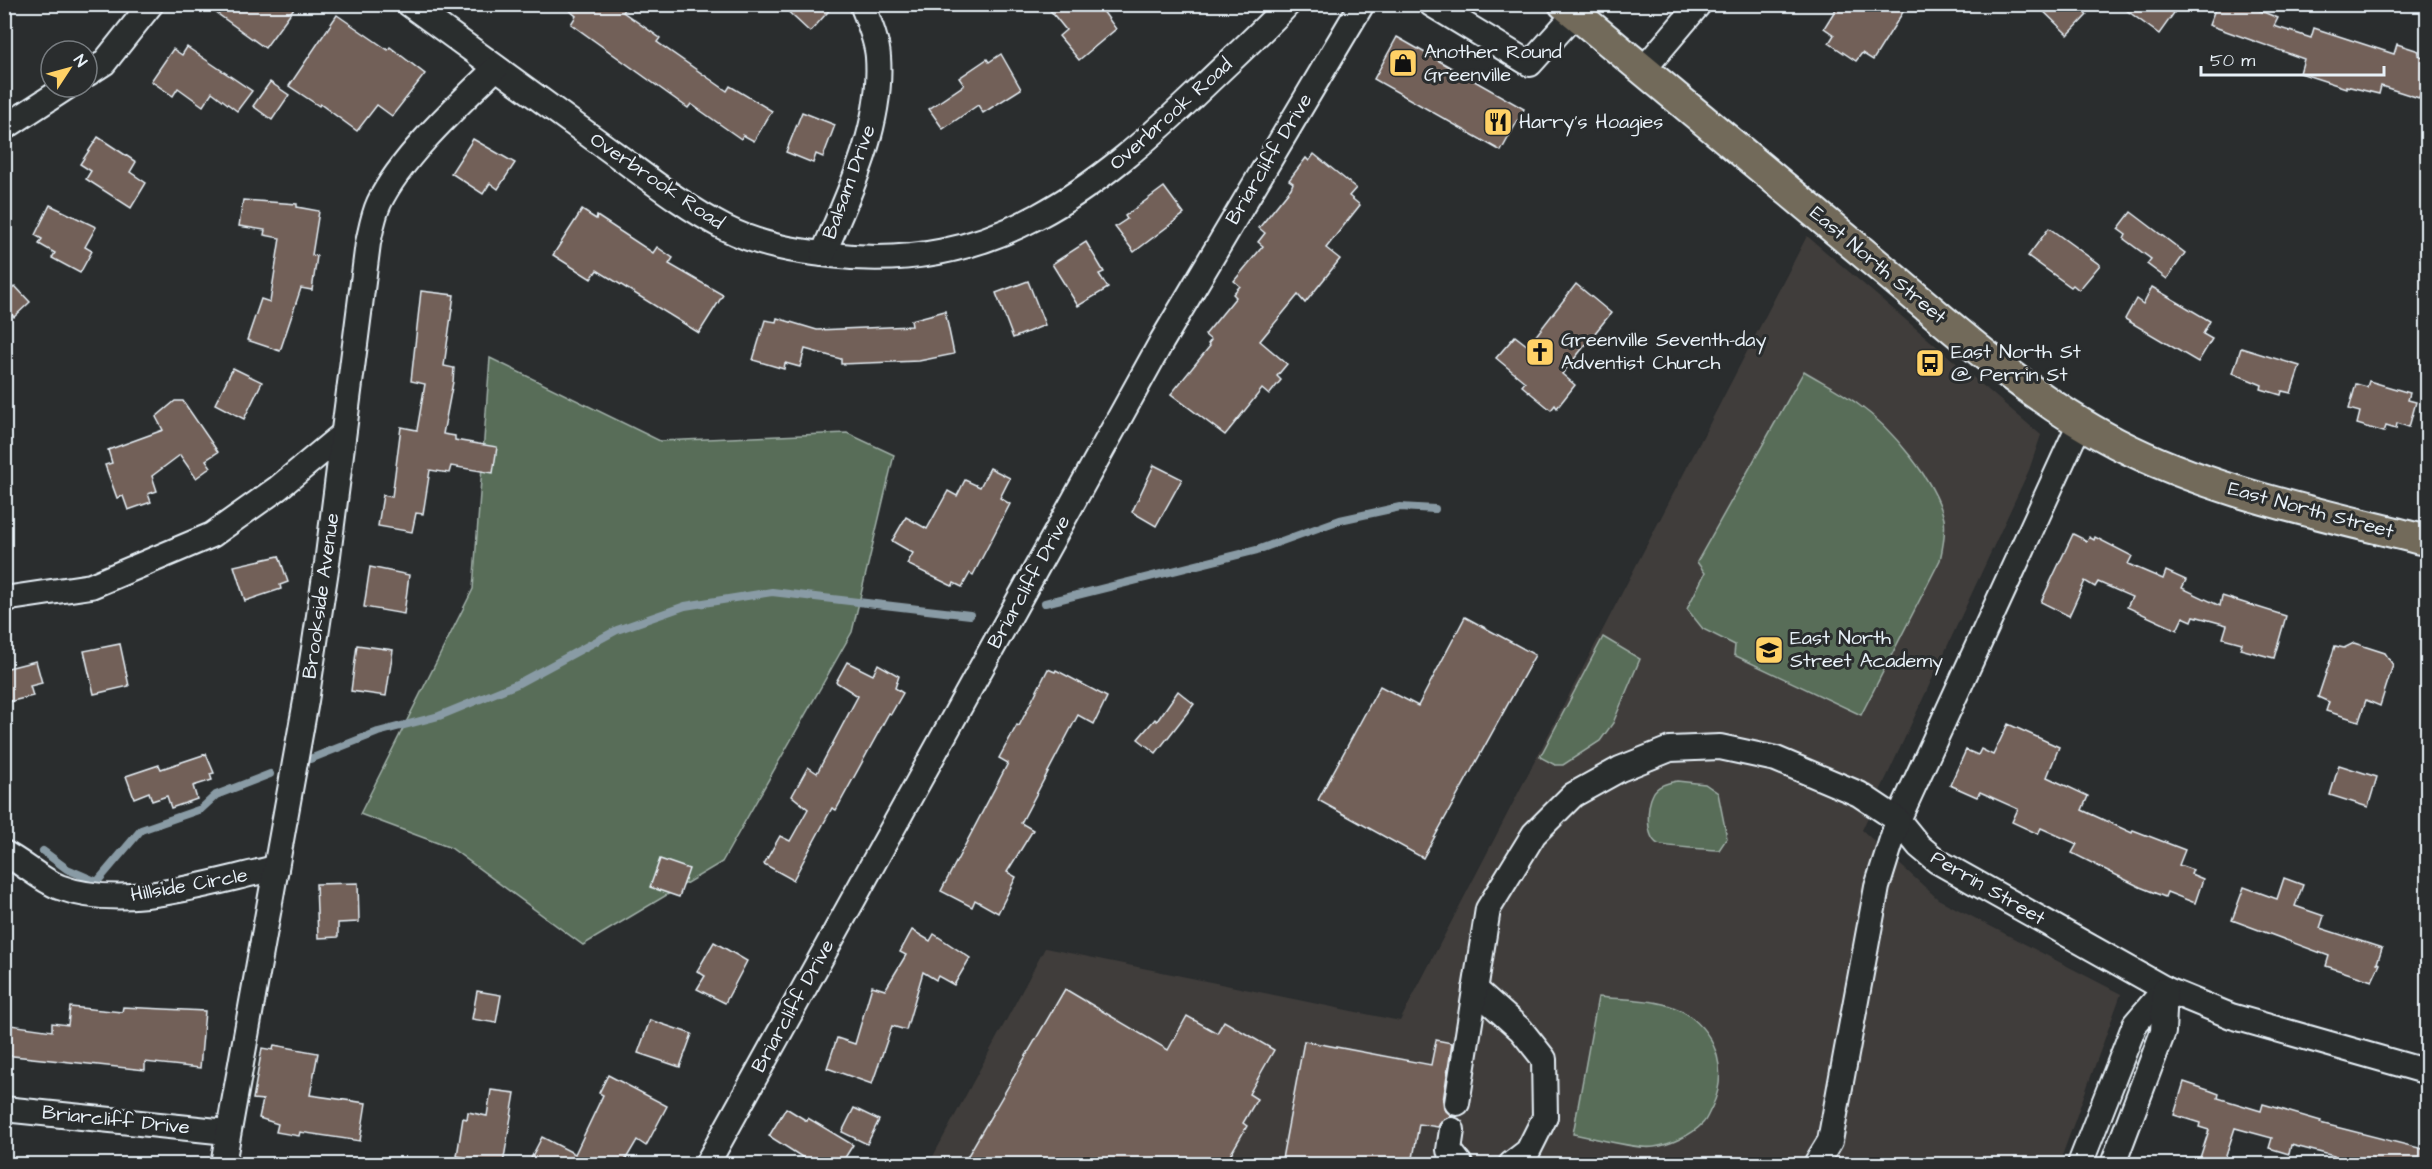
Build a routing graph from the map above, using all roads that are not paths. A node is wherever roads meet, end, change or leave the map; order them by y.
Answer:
1 (151, 4) edge
2 (409, 4) edge
3 (862, 4) edge
4 (1288, 4) edge
5 (1362, 4) edge
6 (1699, 4) edge
7 (1439, 6) edge
8 (1570, 9) edge
9 (99, 66) edge
10 (496, 68) junction
11 (1643, 70) junction
12 (49, 99) edge
13 (4, 128) edge
14 (823, 255) junction
15 (2080, 423) junction
16 (342, 434) junction
17 (2427, 542) edge
18 (4, 599) edge
19 (1898, 820) junction
20 (4, 853) edge
21 (276, 868) junction
22 (1475, 989) junction
23 (2165, 989) junction
24 (2427, 1072) edge
25 (1456, 1103) dead end
26 (4, 1109) edge
27 (1452, 1130) dead end
28 (227, 1132) junction
29 (223, 1164) edge
30 (707, 1164) edge
31 (1460, 1164) edge
32 (1511, 1164) edge
33 (1816, 1164) edge
34 (2080, 1164) edge
35 (2113, 1164) edge

1 - 9 street
2 - 10 street, Overbrook Road
3 - 14 street, Balsam Drive
4 - 14 street, Overbrook Road
5 - 30 street, Briarcliff Drive
6 - 11 street
7 - 8 street
8 - 11 main road, East North Street
10 - 14 street, Overbrook Road
10 - 16 street, Brookside Avenue
11 - 15 main road, East North Street
12 - 13 street
15 - 17 main road, East North Street
15 - 19 street
16 - 18 street
16 - 21 street, Brookside Avenue
19 - 22 street, Perrin Street
19 - 23 street, Perrin Street
19 - 33 street
20 - 21 street, Hillside Circle
21 - 28 street, Brookside Avenue
22 - 25 street, Perrin Street
22 - 32 street
23 - 24 street, Perrin Street
23 - 34 street
23 - 35 street
26 - 28 street, Briarcliff Drive
27 - 31 street
28 - 29 street, Brookside Avenue

